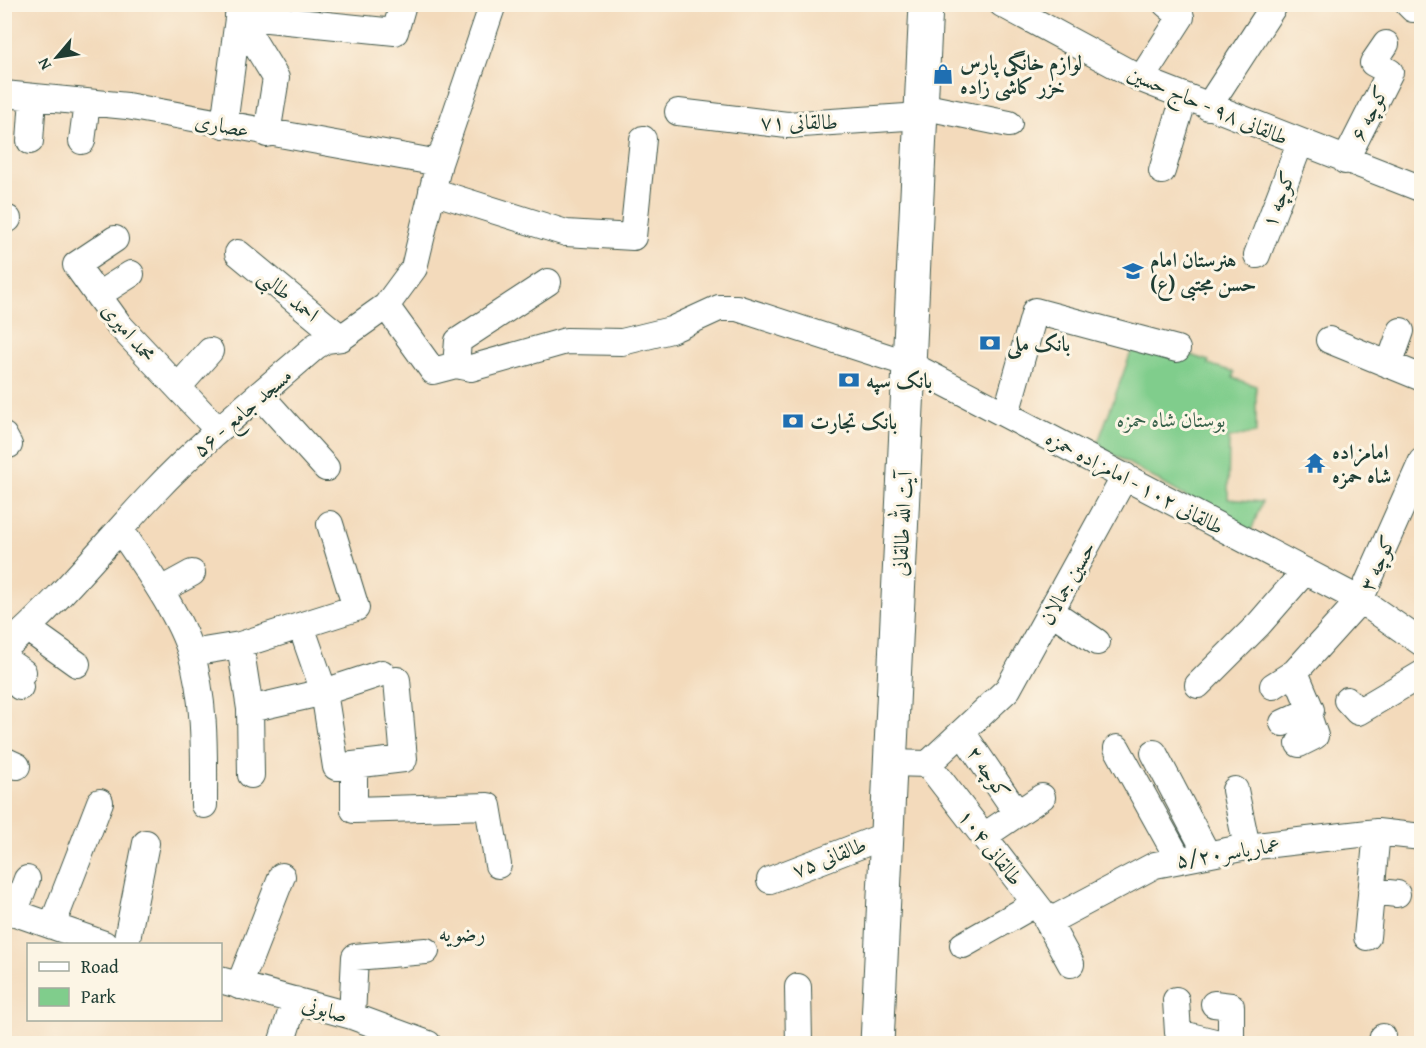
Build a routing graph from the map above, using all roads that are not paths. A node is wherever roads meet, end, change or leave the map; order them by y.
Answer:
1 (403, 4) edge
2 (493, 4) edge
3 (926, 4) edge
4 (1002, 4) edge
5 (1166, 4) edge
6 (1275, 4) edge
7 (1408, 4) edge
8 (1416, 4) edge
9 (239, 10) edge
10 (315, 14) edge
11 (1386, 44) dead end
12 (1141, 79) junction
13 (4, 94) edge
14 (33, 98) junction
15 (1184, 98) junction
16 (87, 103) junction
17 (1208, 107) junction
18 (921, 111) junction
19 (678, 112) dead end
20 (1009, 124) dead end
21 (224, 125) junction
22 (267, 134) junction
23 (643, 139) dead end
24 (30, 141) dead end
25 (82, 141) dead end
26 (1300, 143) junction
27 (1345, 161) junction
28 (440, 163) junction
29 (1162, 171) dead end
30 (1421, 187) edge
31 (432, 190) junction
32 (115, 239) dead end
33 (238, 252) dead end
34 (1257, 255) dead end
35 (131, 274) dead end
36 (548, 282) dead end
37 (98, 296) junction
38 (386, 306) junction
39 (1401, 332) dead end
40 (341, 338) junction
41 (1329, 340) dead end
42 (1177, 349) dead end
43 (210, 351) dead end
44 (909, 363) junction
45 (1389, 365) junction
46 (445, 368) junction
47 (1422, 378) edge
48 (178, 387) junction
49 (260, 395) junction
50 (1006, 414) junction
51 (218, 430) junction
52 (1422, 460) edge
53 (326, 468) dead end
54 (1125, 476) junction
55 (1415, 497) edge
56 (330, 524) dead end
57 (120, 529) junction
58 (1305, 571) junction
59 (192, 573) dead end
60 (160, 590) junction
61 (1360, 600) junction
62 (1052, 612) junction
63 (301, 626) junction
64 (28, 629) junction
65 (1097, 642) dead end
66 (1422, 643) edge
67 (240, 645) junction
68 (4, 649) edge
69 (191, 653) junction
70 (4, 659) edge
71 (77, 664) dead end
72 (1295, 672) junction
73 (1422, 674) edge
74 (1198, 685) dead end
75 (1273, 686) dead end
76 (20, 687) dead end
77 (324, 692) junction
78 (1347, 700) dead end
79 (250, 709) junction
80 (1307, 711) junction
81 (1283, 723) dead end
82 (962, 732) junction
83 (1299, 744) dead end
84 (1117, 748) dead end
85 (1154, 753) dead end
86 (890, 763) junction
87 (928, 764) junction
88 (354, 767) junction
89 (252, 775) dead end
90 (1235, 790) dead end
91 (1042, 796) dead end
92 (100, 802) dead end
93 (204, 805) dead end
94 (1017, 813) junction
95 (1377, 832) junction
96 (887, 835) junction
97 (984, 836) junction
98 (1422, 837) edge
99 (146, 843) dead end
100 (1247, 847) junction
101 (1207, 854) junction
102 (1179, 860) junction
103 (498, 865) dead end
104 (282, 876) dead end
105 (27, 879) dead end
106 (770, 880) dead end
107 (1371, 891) junction
108 (1397, 894) dead end
109 (9, 911) edge
110 (1042, 913) junction
111 (52, 926) junction
112 (1367, 937) dead end
113 (99, 943) edge
114 (126, 943) edge
115 (963, 945) dead end
116 (426, 951) dead end
117 (1071, 964) dead end
118 (230, 983) edge
119 (798, 987) dead end
120 (295, 1000) junction
121 (1176, 1000) dead end
122 (1214, 1004) dead end
123 (352, 1016) junction
124 (427, 1043) edge
125 (281, 1044) edge
126 (799, 1044) edge
127 (877, 1044) edge
128 (1223, 1044) edge
129 (1231, 1044) edge

1 - 10 street
2 - 28 street, ۵۶ - مسجد جامع
3 - 18 main road, آیت الله طالقانی
4 - 12 street, طالقانی ۹۸ - حاج حسین
5 - 12 street
6 - 17 street
7 - 8 street
9 - 10 street
9 - 21 street
9 - 22 street
11 - 27 street, کوچه ۶
12 - 15 street, طالقانی ۹۸ - حاج حسین
13 - 14 street, عصاری
14 - 16 street, عصاری
14 - 24 street
15 - 17 street, طالقانی ۹۸ - حاج حسین
15 - 29 street
16 - 21 street, عصاری
16 - 25 street
17 - 26 street, طالقانی ۹۸ - حاج حسین
18 - 19 street, طالقانی ۷۱
18 - 20 street, طالقانی ۷۱
18 - 44 main road, آیت الله طالقانی
21 - 22 street, عصاری
22 - 28 street, عصاری
23 - 31 street
26 - 27 street, طالقانی ۹۸ - حاج حسین
26 - 34 street, کوچه ۱
27 - 30 street, طالقانی ۹۸ - حاج حسین
28 - 31 street, ۵۶ - مسجد جامع
31 - 38 street, ۵۶ - مسجد جامع
32 - 37 street, محمد امیری
33 - 40 street, احمد طالبی
35 - 37 street
36 - 46 street
37 - 48 street, محمد امیری
38 - 40 street, ۵۶ - مسجد جامع
38 - 46 street
39 - 45 street
40 - 49 street, ۵۶ - مسجد جامع
41 - 45 street
42 - 50 street
43 - 48 street
44 - 46 street, طالقانی ۱۰۲ - امامزاده حمزه
44 - 50 street, طالقانی ۱۰۲ - امامزاده حمزه
44 - 86 main road, آیت الله طالقانی
45 - 47 street
48 - 51 street, محمد امیری
49 - 51 street, ۵۶ - مسجد جامع
49 - 53 street
50 - 54 street, طالقانی ۱۰۲ - امامزاده حمزه
51 - 57 street, ۵۶ - مسجد جامع
52 - 55 street, کوچه ۳
54 - 58 street, طالقانی ۱۰۲ - امامزاده حمزه
54 - 62 street, حسین جمالان
55 - 61 street, کوچه ۳
56 - 63 street
57 - 60 street
57 - 64 street, ۵۶ - مسجد جامع
58 - 61 street, طالقانی ۱۰۲ - امامزاده حمزه
58 - 74 street
59 - 60 street
60 - 69 street
61 - 66 street, طالقانی ۱۰۲ - امامزاده حمزه
61 - 72 street, کوچه ۳
62 - 65 street
62 - 82 street, حسین جمالان
63 - 67 street
63 - 77 street
64 - 68 street, ۵۶ - مسجد جامع
64 - 71 street
67 - 69 street
67 - 79 street
69 - 93 street
70 - 76 street
72 - 75 street, کوچه ۳
72 - 80 street
73 - 78 street
77 - 79 street
77 - 88 street
77 - 88 street
79 - 89 street
80 - 81 street
80 - 83 street
82 - 87 street, حسین جمالان
82 - 94 street, کوچه ۲
84 - 102 street
85 - 101 street
86 - 87 street
86 - 96 main road, آیت الله طالقانی
87 - 97 street, طالقانی ۱۰۴
88 - 103 street
90 - 100 street
91 - 94 street
92 - 111 street
94 - 97 street
95 - 98 street, عماریاسر۵/۲۰
95 - 100 street, عماریاسر۵/۲۰
95 - 107 street
96 - 106 street, طالقانی ۷۵
96 - 127 main road, آیت الله طالقانی
97 - 110 street, طالقانی ۱۰۴
99 - 114 street
100 - 101 street, عماریاسر۵/۲۰
101 - 102 street, عماریاسر۵/۲۰
102 - 110 street, عماریاسر۵/۲۰
104 - 118 street
105 - 109 street
107 - 108 street
107 - 112 street
109 - 111 street
110 - 115 street, عماریاسر۵/۲۰
110 - 117 street, طالقانی ۱۰۴
111 - 113 street
116 - 123 street
118 - 120 street, صابونی
119 - 126 street
120 - 123 street, صابونی
120 - 125 street
121 - 128 street
122 - 129 street
123 - 124 street, صابونی

